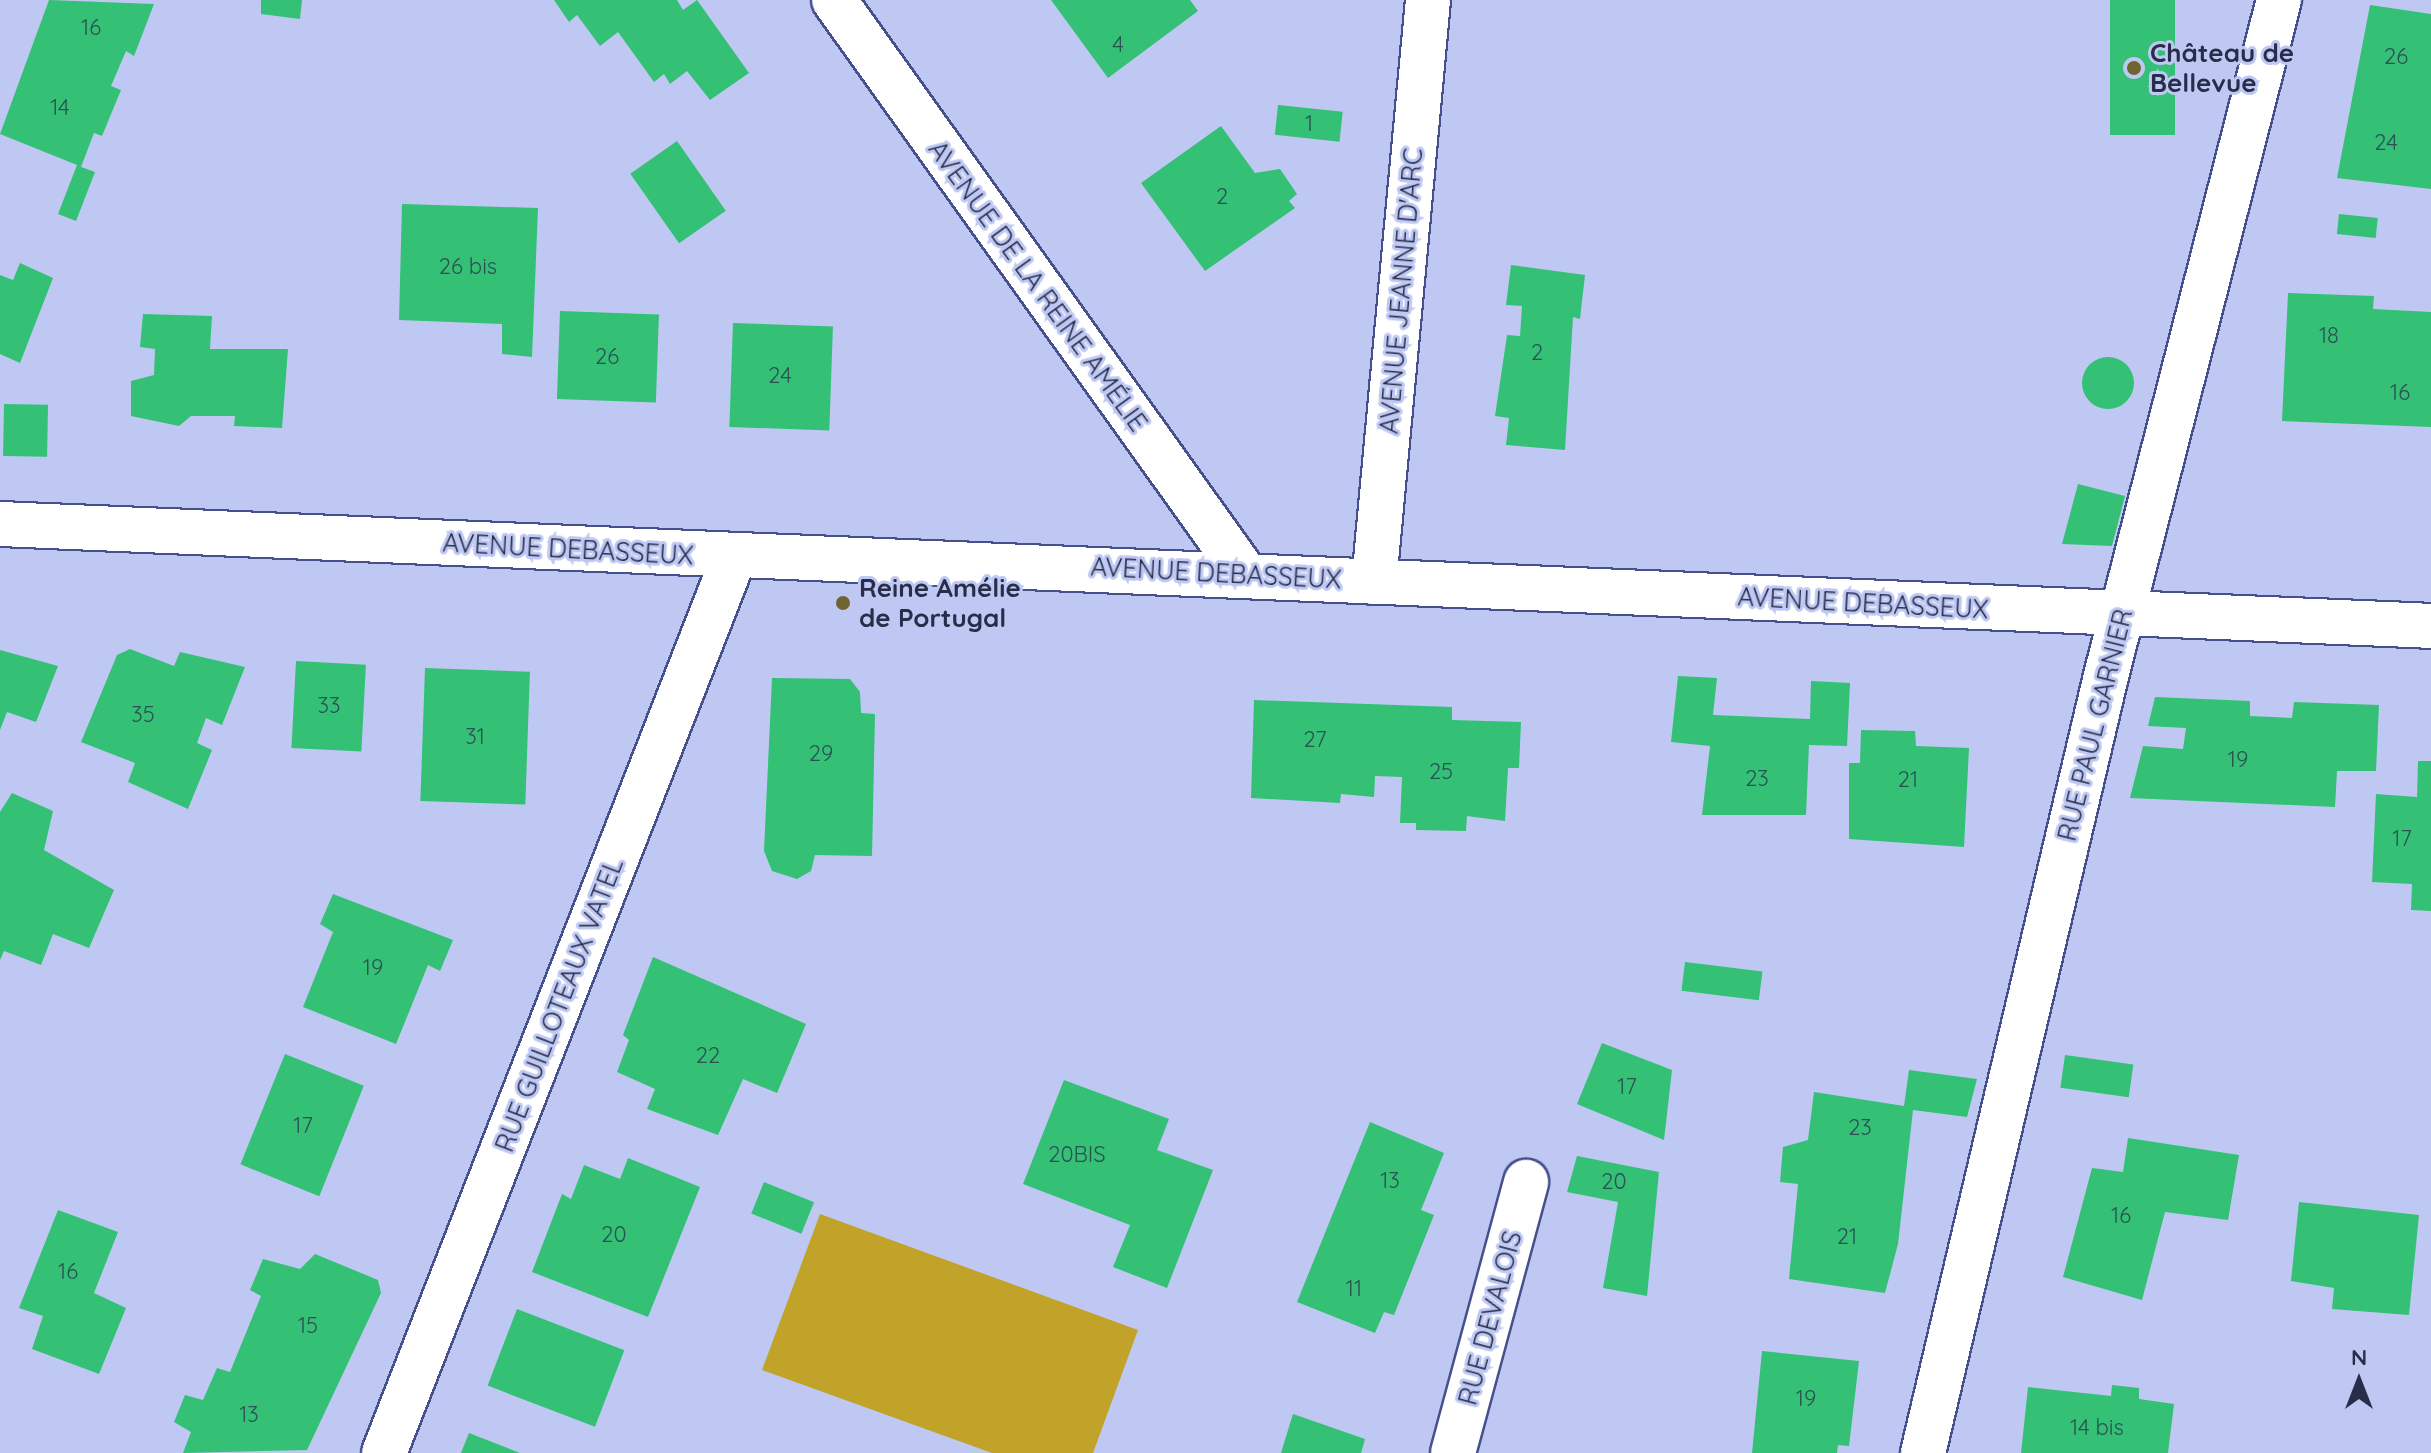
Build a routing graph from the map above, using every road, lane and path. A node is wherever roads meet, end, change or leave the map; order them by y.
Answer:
1 (834, 0) edge
2 (1428, 0) edge
3 (2279, 0) edge
4 (0, 524) edge
5 (734, 557) junction
6 (1243, 571) junction
7 (1374, 582) junction
8 (2121, 616) junction
9 (2431, 626) edge
10 (1526, 1182) dead end
11 (384, 1453) edge
12 (1453, 1453) edge
13 (1923, 1453) edge

1 - 6 street, AVENUE DE LA REINE AMÉLIE
2 - 7 street, AVENUE JEANNE D'ARC
3 - 8 street, RUE PAUL GARNIER
4 - 5 street, AVENUE DEBASSEUX
5 - 6 street, AVENUE DEBASSEUX
5 - 11 street, RUE GUILLOTEAUX VATEL
6 - 7 street, AVENUE DEBASSEUX
7 - 8 street, AVENUE DEBASSEUX
8 - 9 street, AVENUE DEBASSEUX
8 - 13 street, RUE PAUL GARNIER
10 - 12 street, RUE DEVALOIS

